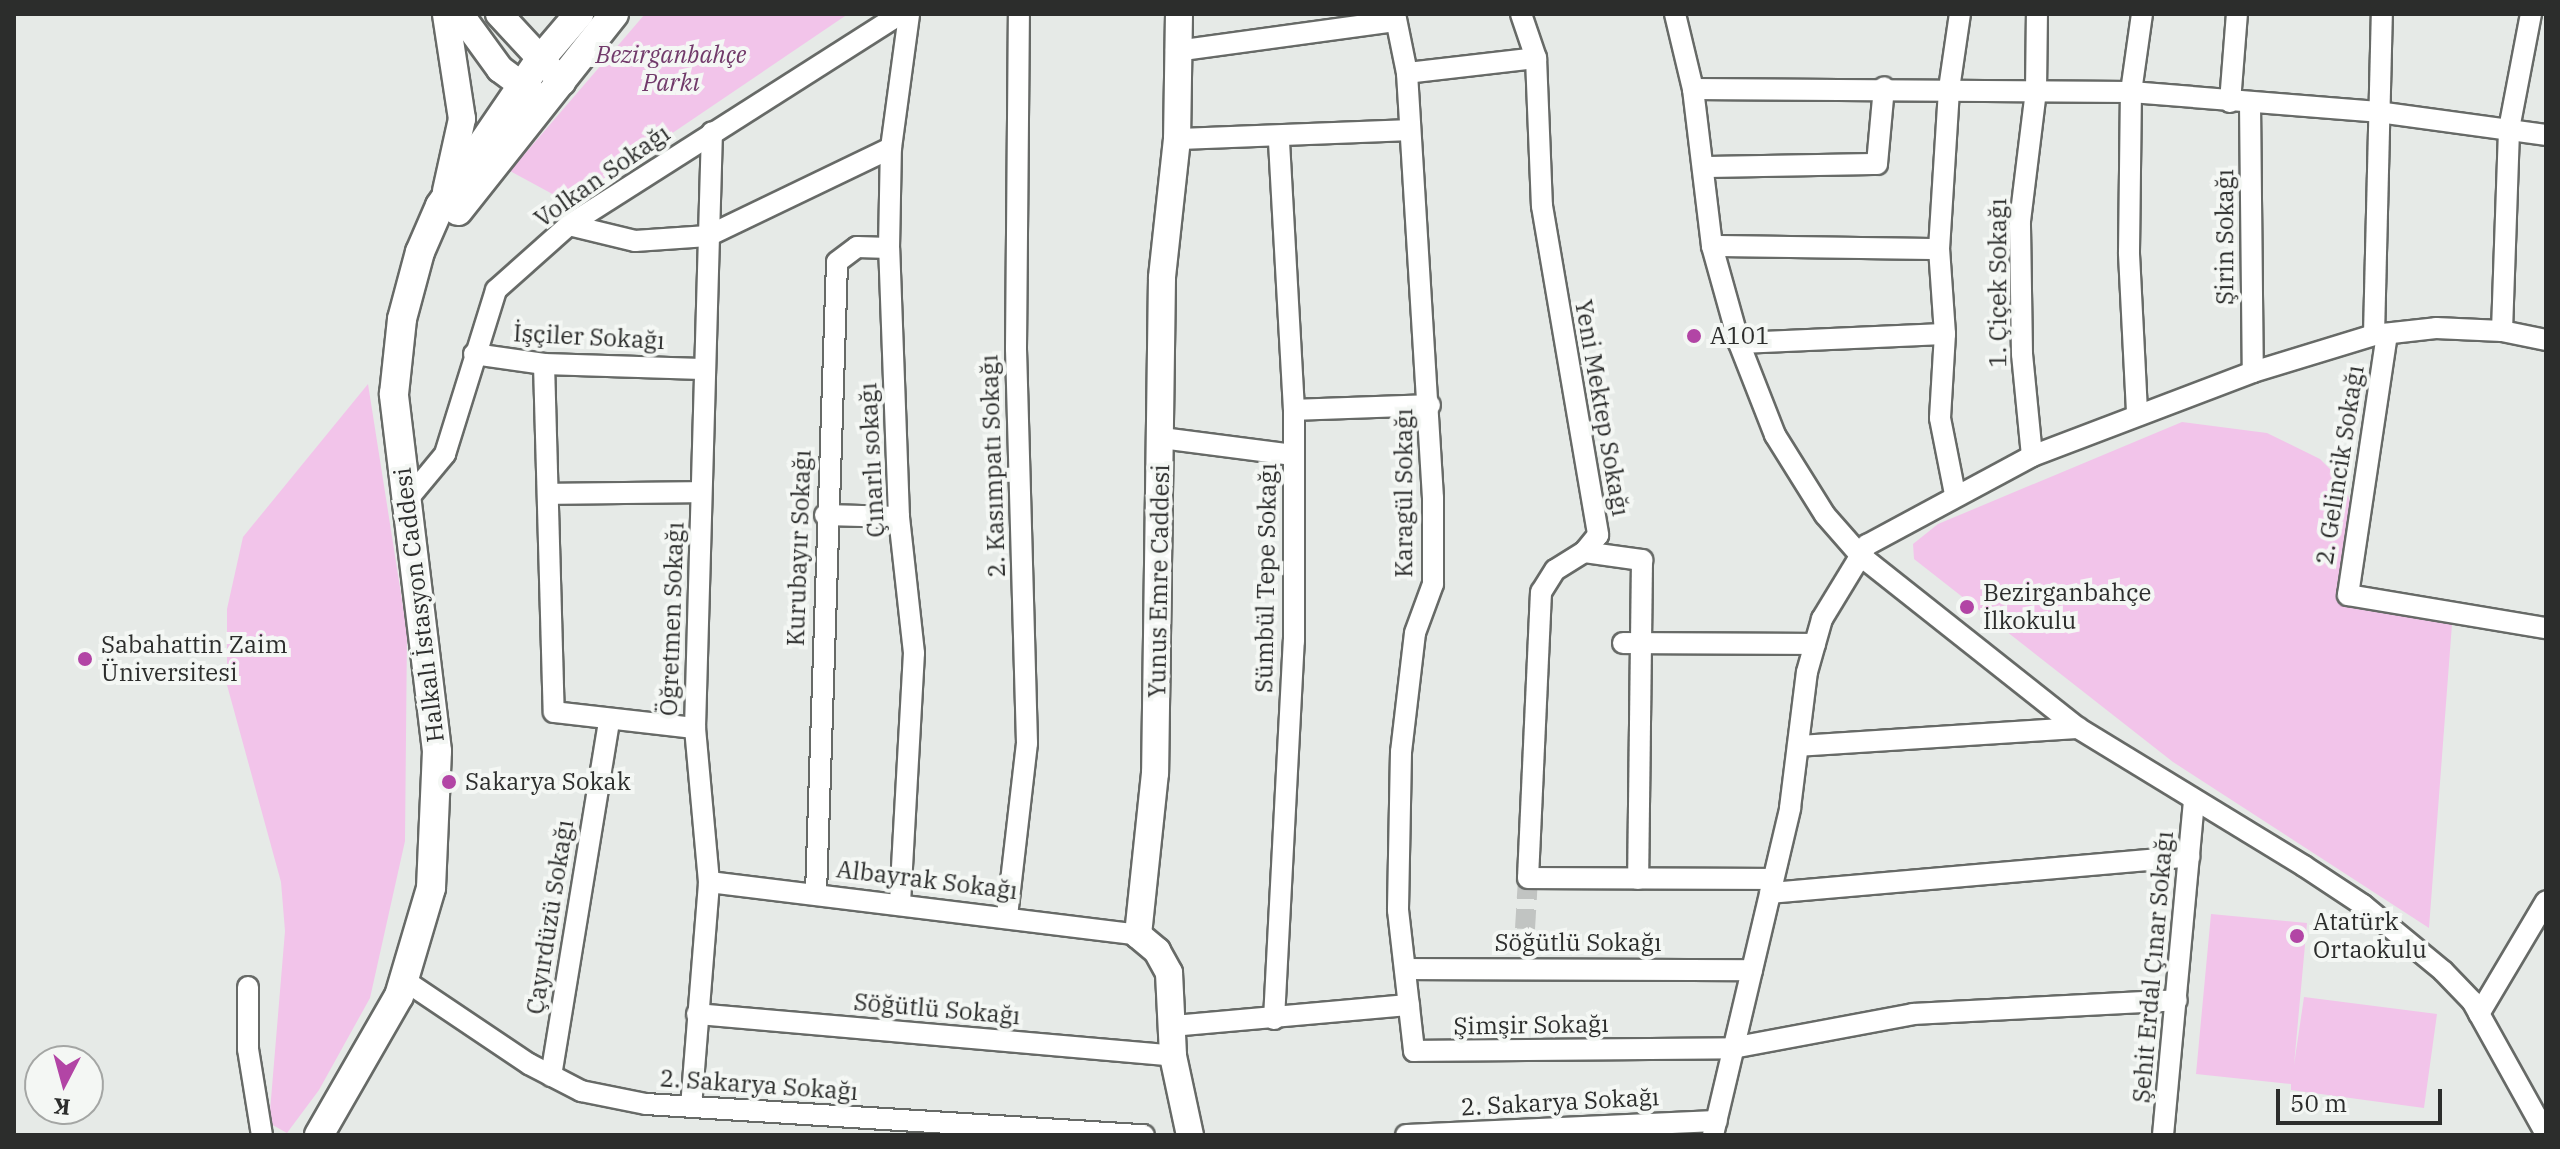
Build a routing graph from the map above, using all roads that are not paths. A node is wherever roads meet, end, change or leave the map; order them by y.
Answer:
1 (446, 14) edge
2 (460, 14) edge
3 (499, 14) edge
4 (579, 14) edge
5 (614, 14) edge
6 (900, 14) edge
7 (909, 14) edge
8 (1019, 14) edge
9 (1179, 14) edge
10 (1521, 14) edge
11 (1675, 14) edge
12 (1960, 14) edge
13 (2037, 14) edge
14 (2142, 14) edge
15 (2237, 14) edge
16 (2382, 14) edge
17 (2531, 14) edge
18 (1395, 17) edge
19 (1176, 51) junction
20 (1536, 58) junction
21 (539, 61) junction
22 (1407, 73) junction
23 (1884, 87) junction
24 (1693, 89) junction
25 (1949, 89) junction
26 (543, 90) junction
27 (2036, 91) junction
28 (2131, 92) junction
29 (2240, 102) junction
30 (2378, 112) junction
31 (2509, 129) junction
32 (1408, 130) junction
33 (712, 132) junction
34 (2546, 135) edge
35 (1279, 138) junction
36 (1177, 139) junction
37 (891, 148) junction
38 (1704, 167) junction
39 (440, 206) junction
40 (569, 225) junction
41 (708, 236) junction
42 (1712, 246) junction
43 (889, 248) junction
44 (1939, 249) junction
45 (410, 291) junction
46 (2502, 331) junction
47 (1945, 334) junction
48 (2380, 334) junction
49 (2546, 340) edge
50 (1739, 343) junction
51 (474, 354) junction
52 (544, 364) junction
53 (702, 369) junction
54 (2253, 372) junction
55 (1430, 405) junction
56 (1294, 410) junction
57 (2137, 412) junction
58 (1162, 438) junction
59 (1293, 455) junction
60 (2032, 456) junction
61 (701, 492) junction
62 (548, 494) junction
63 (1955, 494) junction
64 (407, 500) junction
65 (825, 515) junction
66 (899, 517) junction
67 (1584, 552) junction
68 (1861, 556) junction
69 (2546, 628) edge
70 (1633, 644) junction
71 (1815, 644) junction
72 (609, 720) junction
73 (695, 728) junction
74 (2078, 728) junction
75 (1798, 746) junction
76 (2194, 803) junction
77 (2189, 856) junction
78 (1638, 879) junction
79 (709, 882) junction
80 (1772, 886) junction
81 (816, 893) junction
82 (2546, 901) edge
83 (900, 903) junction
84 (1007, 916) junction
85 (1138, 935) junction
86 (1405, 969) junction
87 (1752, 970) junction
88 (404, 980) junction
89 (248, 987) dead end
90 (2177, 1000) junction
91 (1409, 1005) junction
92 (697, 1014) junction
93 (2479, 1014) junction
94 (1274, 1019) junction
95 (1173, 1026) junction
96 (1732, 1048) junction
97 (1173, 1056) junction
98 (551, 1076) junction
99 (691, 1107) junction
100 (1715, 1128) edge
101 (2546, 1134) edge
102 (262, 1135) edge
103 (319, 1135) edge
104 (1144, 1135) edge
105 (1190, 1135) edge
106 (1406, 1135) edge
107 (2163, 1135) edge

1 - 39 street
2 - 26 street
3 - 21 street
4 - 21 main road, Halkalı İstasyon Caddesi
5 - 26 main road, Halkalı İstasyon Caddesi
6 - 33 street, Volkan Sokağı
7 - 37 street, Çınarlı sokağı
8 - 84 street, 2. Kasımpatı Sokağı
9 - 19 street, Yunus Emre Caddesi
10 - 20 street, Yeni Mektep Sokağı
11 - 24 street
12 - 25 street
13 - 27 street, 1. Çiçek Sokağı
14 - 28 street
15 - 29 street, Şirin Sokağı
16 - 30 street, 2. Gelincik Sokağı
17 - 31 street
18 - 19 street
18 - 22 street, Karagül Sokağı
19 - 36 street, Yunus Emre Caddesi
20 - 22 street
20 - 67 street, Yeni Mektep Sokağı
21 - 26 main road, Halkalı İstasyon Caddesi
22 - 32 street, Karagül Sokağı
23 - 24 street
23 - 25 street
23 - 38 street
24 - 38 street
25 - 27 street
25 - 44 street
26 - 39 main road, Halkalı İstasyon Caddesi
26 - 45 main road, Halkalı İstasyon Caddesi
27 - 28 street
27 - 60 street, 1. Çiçek Sokağı
28 - 29 street
28 - 57 street
29 - 30 street
29 - 54 street, Şirin Sokağı
30 - 31 street
30 - 48 street, 2. Gelincik Sokağı
31 - 34 street
31 - 46 street
32 - 35 street
32 - 55 street, Karagül Sokağı
33 - 40 street, Volkan Sokağı
33 - 41 street, Öğretmen Sokağı
35 - 36 street
35 - 56 street, Sümbül Tepe Sokağı
36 - 58 street, Yunus Emre Caddesi
37 - 41 street
37 - 43 street, Çınarlı sokağı
38 - 42 street
39 - 45 main road, Halkalı İstasyon Caddesi
40 - 41 street
40 - 51 street, Volkan Sokağı
41 - 53 street, Öğretmen Sokağı
42 - 44 street
42 - 50 street
43 - 65 street, Kurubayır Sokağı
43 - 66 street, Çınarlı sokağı
44 - 47 street
45 - 64 main road, Halkalı İstasyon Caddesi
46 - 48 street
46 - 49 street
47 - 50 street
47 - 63 street
48 - 54 street
48 - 69 street, 2. Gelincik Sokağı
50 - 68 street
51 - 52 street, İşçiler Sokağı
51 - 64 street, Volkan Sokağı
52 - 53 street, İşçiler Sokağı
52 - 62 street
53 - 61 street, Öğretmen Sokağı
54 - 57 street
55 - 56 street
55 - 86 street, Karagül Sokağı
56 - 59 street, Sümbül Tepe Sokağı
57 - 60 street
58 - 59 street
58 - 85 street, Yunus Emre Caddesi
59 - 94 street, Sümbül Tepe Sokağı
60 - 63 street
61 - 62 street
61 - 73 street, Öğretmen Sokağı
62 - 72 street
63 - 68 street
64 - 88 main road, Halkalı İstasyon Caddesi
65 - 66 street
65 - 81 street, Kurubayır Sokağı
66 - 83 street, Çınarlı sokağı
67 - 70 street
67 - 78 street
68 - 71 street
68 - 74 street
70 - 71 street
70 - 78 street
71 - 75 street
72 - 73 street
72 - 98 street, Çayırdüzü Sokağı
73 - 79 street, Öğretmen Sokağı
74 - 75 street
74 - 76 street
75 - 80 street
76 - 77 street, Şehit Erdal Çınar Sokağı
76 - 93 street
77 - 80 street
77 - 90 street, Şehit Erdal Çınar Sokağı
78 - 80 street
79 - 81 street, Albayrak Sokağı
79 - 92 street, Öğretmen Sokağı
80 - 87 street
81 - 83 street, Albayrak Sokağı
82 - 93 street
83 - 84 street, Albayrak Sokağı
84 - 85 street, Albayrak Sokağı
85 - 95 street
86 - 87 street, Söğütlü Sokağı
86 - 91 street, Şimşir Sokağı
87 - 96 street
88 - 98 street, 2. Sakarya Sokağı
88 - 103 main road, Halkalı İstasyon Caddesi
89 - 102 street
90 - 96 street
90 - 107 street, Şehit Erdal Çınar Sokağı
91 - 94 street
91 - 96 street, Şimşir Sokağı
92 - 97 street, Söğütlü Sokağı
92 - 99 street, Öğretmen Sokağı
93 - 101 street
94 - 95 street
95 - 97 street
96 - 100 street
97 - 105 street
98 - 99 street, 2. Sakarya Sokağı
99 - 104 street, 2. Sakarya Sokağı
100 - 106 street, 2. Sakarya Sokağı

